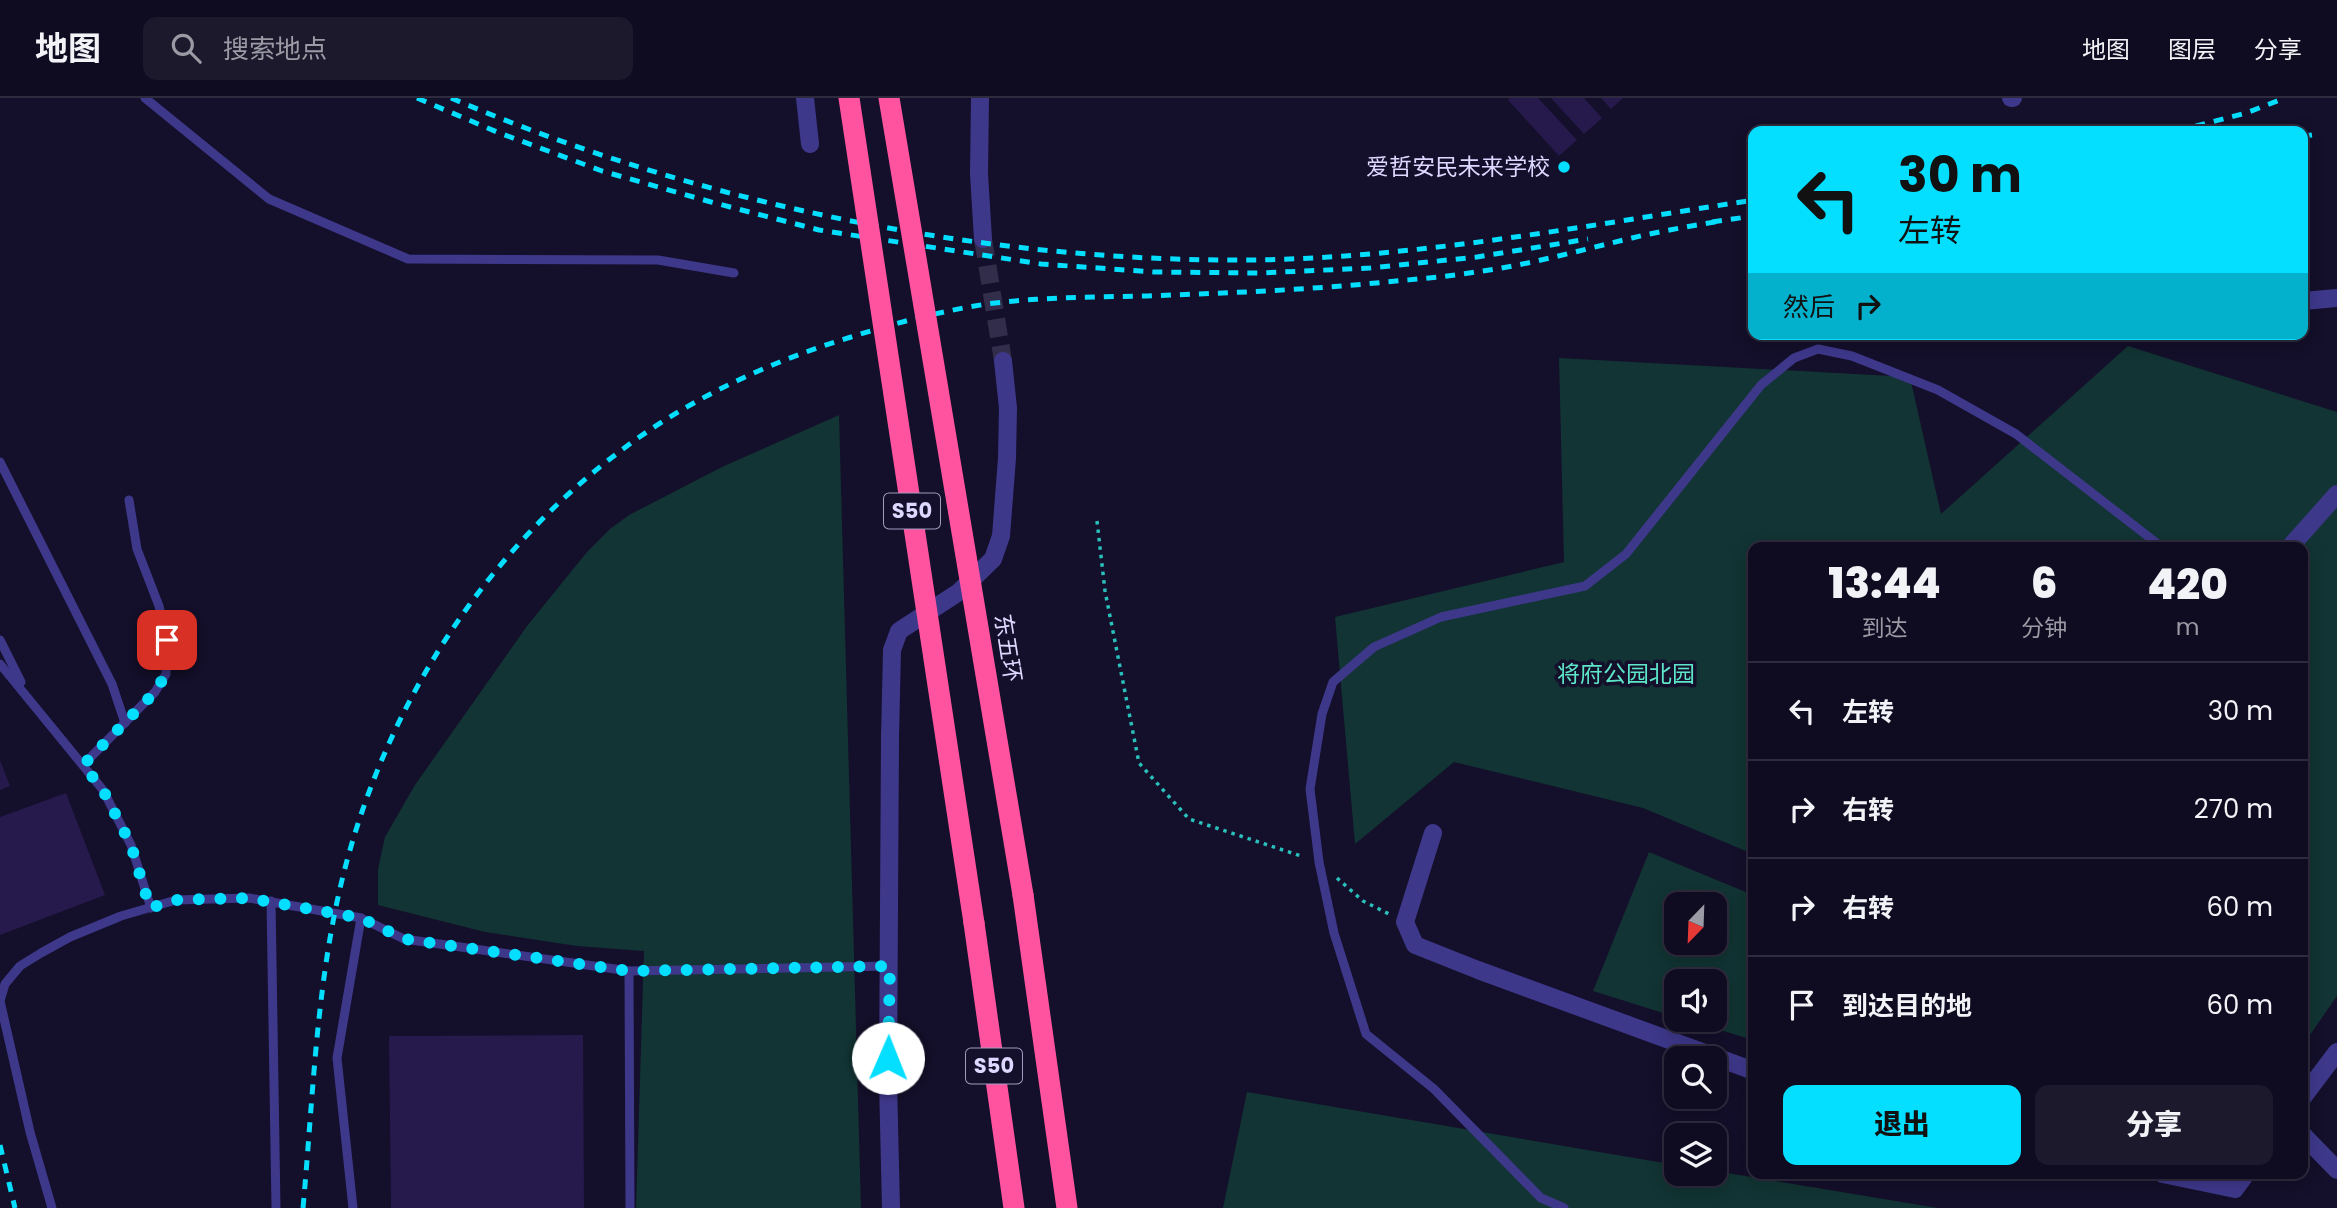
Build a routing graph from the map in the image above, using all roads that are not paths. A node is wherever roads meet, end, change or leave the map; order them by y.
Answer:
1 (145, 98) edge
2 (805, 98) edge
3 (849, 98) edge
4 (889, 98) edge
5 (980, 98) edge
6 (810, 144) dead end
7 (983, 239) tunnel mouth
8 (734, 273) dead end
9 (2337, 298) edge
10 (2308, 301) edge
11 (1003, 361) tunnel mouth
12 (0, 462) edge
13 (2337, 494) edge
14 (129, 500) dead end
15 (2155, 542) edge
16 (2294, 542) edge
17 (0, 640) edge
18 (0, 664) edge
19 (28, 696) junction
20 (125, 723) junction
21 (83, 765) junction
22 (1433, 833) dead end
23 (271, 901) junction
24 (150, 908) junction
25 (361, 918) junction
26 (890, 966) junction
27 (629, 971) junction
28 (2337, 1052) edge
29 (1748, 1069) edge
30 (2308, 1090) edge
31 (2308, 1140) edge
32 (2337, 1170) edge
33 (2187, 1179) edge
34 (2242, 1179) edge
35 (52, 1208) edge
36 (276, 1208) edge
37 (353, 1208) edge
38 (630, 1208) edge
39 (891, 1208) edge
40 (1014, 1208) edge
41 (1067, 1208) edge
42 (1564, 1208) edge

1 - 8 lane
2 - 6 street
3 - 40 highway, S50, bridge
4 - 41 highway, 东五环 / S50, bridge
5 - 7 street
9 - 10 street
11 - 26 street
12 - 20 lane
13 - 16 street
14 - 20 lane
15 - 42 lane
17 - 19 lane
18 - 19 lane
19 - 21 lane
20 - 21 lane
21 - 24 lane
22 - 29 street
23 - 24 lane
23 - 25 lane
23 - 36 lane
24 - 35 lane
25 - 27 lane
25 - 37 lane
26 - 27 lane
26 - 39 street
27 - 38 lane
28 - 30 street
31 - 32 street
33 - 34 street

